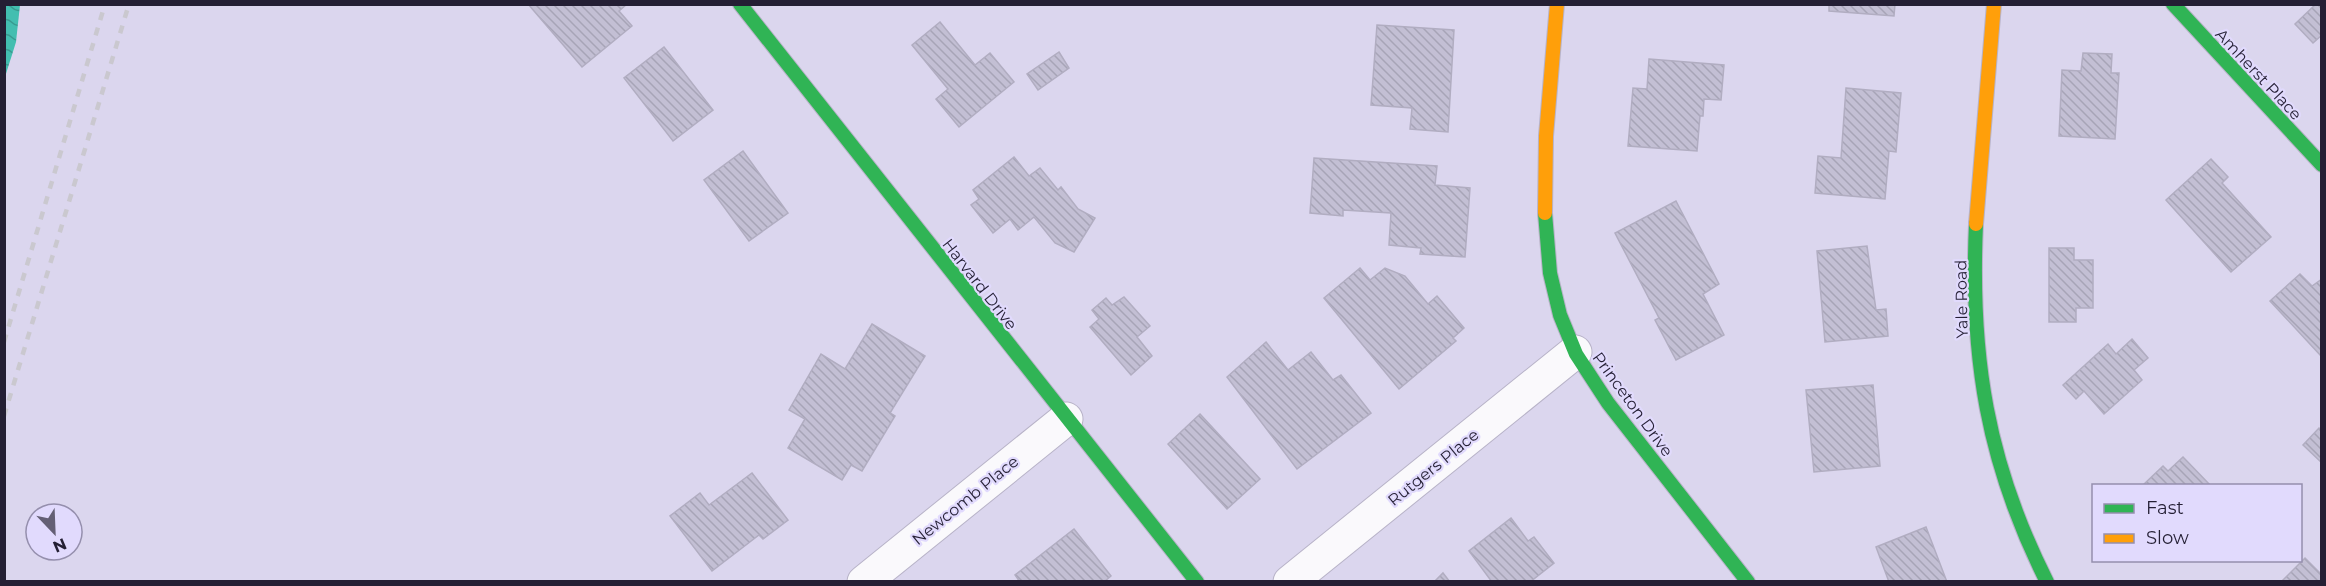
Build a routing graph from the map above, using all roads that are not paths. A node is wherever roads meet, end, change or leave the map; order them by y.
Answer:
1 (740, 4) edge
2 (1557, 4) edge
3 (1994, 4) edge
4 (2173, 4) edge
5 (2322, 165) edge
6 (1575, 352) junction
7 (1066, 419) junction
8 (864, 582) edge
9 (1197, 582) edge
10 (1290, 582) edge
11 (1748, 582) edge
12 (2047, 582) edge

1 - 7 street, Harvard Drive
2 - 6 street, Princeton Drive
3 - 12 street, Yale Road
4 - 5 street, Amherst Place
6 - 10 street, Rutgers Place
6 - 11 street, Princeton Drive
7 - 8 street, Newcomb Place
7 - 9 street, Harvard Drive

